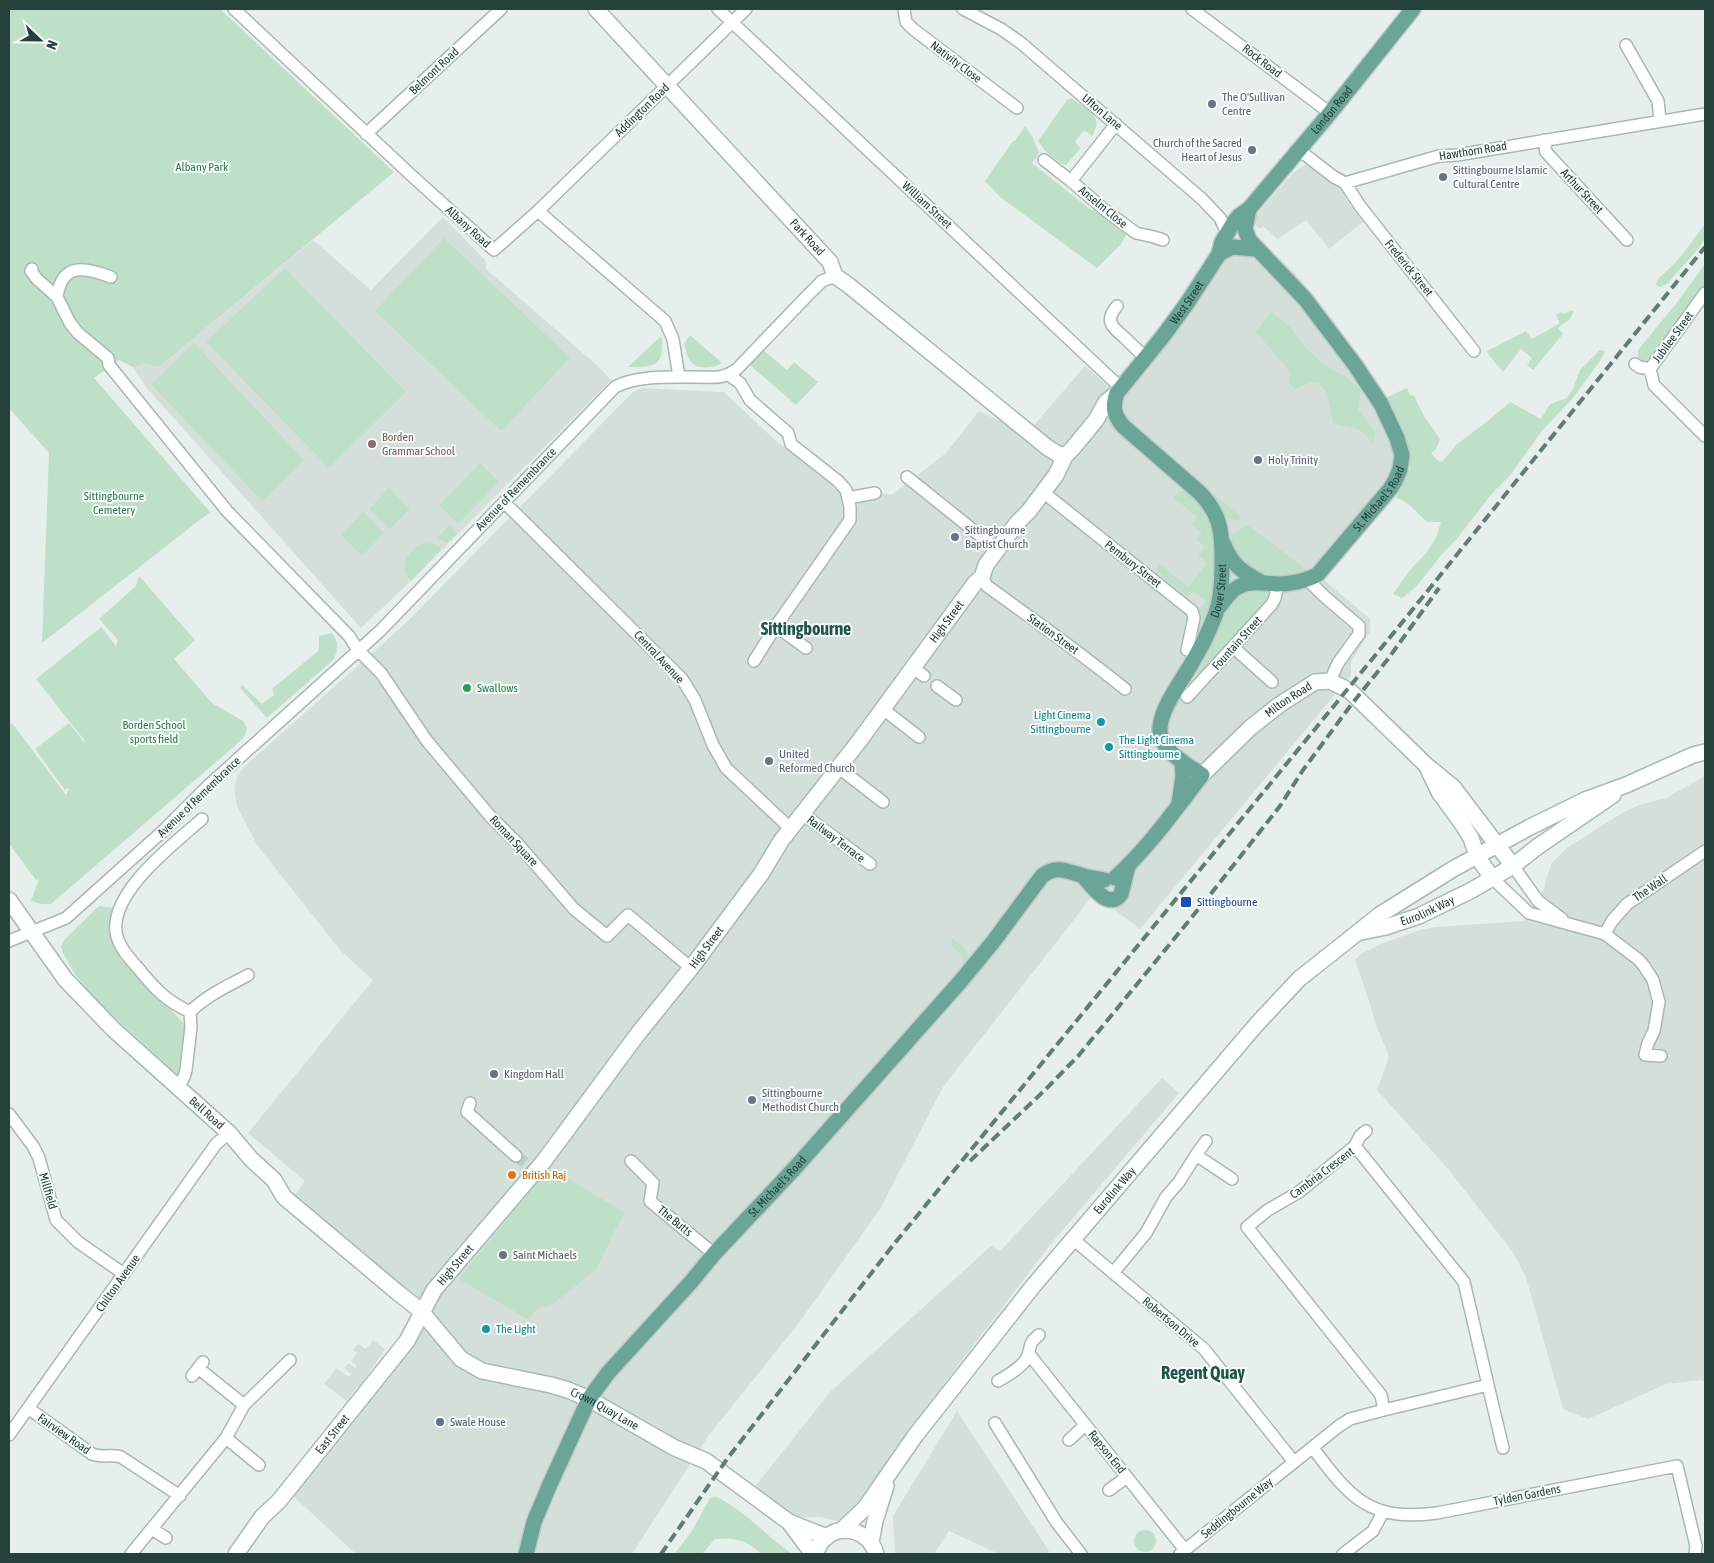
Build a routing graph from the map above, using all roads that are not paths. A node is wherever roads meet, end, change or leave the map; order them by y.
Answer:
1 (235, 9) edge
2 (501, 9) edge
3 (596, 9) edge
4 (718, 9) edge
5 (746, 9) edge
6 (904, 9) edge
7 (963, 9) edge
8 (1192, 9) edge
9 (1414, 9) edge
10 (733, 22) junction
11 (1626, 45) dead end
12 (667, 85) junction
13 (1018, 108) dead end
14 (1330, 113) junction
15 (1705, 114) edge
16 (1660, 120) junction
17 (1116, 124) junction
18 (366, 134) junction
19 (1544, 140) junction
20 (1299, 150) junction
21 (1044, 160) dead end
22 (1071, 181) junction
23 (1345, 183) junction
24 (1249, 209) junction
25 (538, 211) junction
26 (1227, 233) junction
27 (1163, 240) dead end
28 (1627, 240) dead end
29 (1256, 249) junction
30 (1219, 254) junction
31 (32, 269) dead end
32 (835, 276) junction
33 (112, 277) dead end
34 (1705, 293) edge
35 (57, 297) junction
36 (1118, 306) dead end
37 (1474, 351) dead end
38 (1146, 358) junction
39 (1635, 364) dead end
40 (1650, 369) junction
41 (729, 374) junction
42 (679, 377) junction
43 (1119, 391) junction
44 (1116, 418) junction
45 (1096, 420) junction
46 (1705, 436) edge
47 (1065, 456) junction
48 (907, 477) dead end
49 (1043, 492) junction
50 (874, 493) dead end
51 (848, 498) junction
52 (504, 502) junction
53 (1222, 540) junction
54 (998, 550) junction
55 (982, 577) junction
56 (1308, 579) junction
57 (1261, 582) junction
58 (1278, 584) junction
59 (1216, 610) junction
60 (776, 626) junction
61 (1233, 647) junction
62 (806, 648) dead end
63 (358, 650) junction
64 (1187, 650) dead end
65 (754, 661) dead end
66 (1330, 681) junction
67 (1272, 682) dead end
68 (937, 686) dead end
69 (1125, 689) dead end
70 (1187, 698) dead end
71 (956, 700) dead end
72 (883, 709) junction
73 (919, 736) dead end
74 (1705, 752) edge
75 (1182, 761) junction
76 (1426, 765) junction
77 (839, 768) junction
78 (1202, 776) junction
79 (1626, 786) junction
80 (884, 802) dead end
81 (1179, 805) junction
82 (803, 814) junction
83 (202, 819) dead end
84 (791, 828) junction
85 (1496, 846) junction
86 (1705, 852) edge
87 (1477, 856) junction
88 (870, 864) dead end
89 (1513, 866) junction
90 (1492, 878) junction
91 (9, 900) edge
92 (1569, 924) junction
93 (32, 931) junction
94 (1359, 932) junction
95 (1605, 934) junction
96 (9, 940) edge
97 (691, 968) junction
98 (248, 975) dead end
99 (190, 1012) junction
100 (1661, 1056) dead end
101 (179, 1086) junction
102 (470, 1103) dead end
103 (9, 1114) edge
104 (1366, 1131) dead end
105 (229, 1133) junction
106 (1206, 1141) dead end
107 (1355, 1146) junction
108 (1196, 1155) junction
109 (516, 1156) tunnel mouth
110 (631, 1161) dead end
111 (1232, 1179) dead end
112 (1074, 1240) junction
113 (714, 1254) junction
114 (1113, 1273) junction
115 (124, 1274) junction
116 (422, 1311) junction
117 (1039, 1335) dead end
118 (1028, 1354) junction
119 (290, 1360) dead end
120 (198, 1369) dead end
121 (998, 1380) dead end
122 (1488, 1385) junction
123 (589, 1399) junction
124 (244, 1406) junction
125 (28, 1408) junction
126 (1384, 1410) junction
127 (995, 1423) dead end
128 (1085, 1425) junction
129 (9, 1435) edge
130 (226, 1438) junction
131 (1069, 1440) dead end
132 (1312, 1448) junction
133 (1503, 1448) dead end
134 (1294, 1462) junction
135 (260, 1464) dead end
136 (892, 1469) junction
137 (1127, 1477) junction
138 (1108, 1490) dead end
139 (180, 1496) junction
140 (1383, 1512) junction
141 (789, 1522) junction
142 (152, 1529) junction
143 (842, 1530) junction
144 (827, 1537) junction
145 (166, 1538) dead end
146 (873, 1548) edge
147 (1183, 1552) edge
148 (131, 1554) edge
149 (236, 1554) edge
150 (526, 1554) edge
151 (814, 1554) edge
152 (1081, 1554) edge
153 (1343, 1554) edge
154 (1696, 1554) edge

1 - 18 street, Albany Road
2 - 18 street, Belmont Road
3 - 12 street, Park Road
4 - 10 street, William Street
5 - 10 street, Addington Road
6 - 13 street, Nativity Close
7 - 17 street, Ufton Lane
8 - 14 street, Rock Road
9 - 14 main road, London Road
10 - 12 street, Addington Road
10 - 43 street, William Street
11 - 16 street
12 - 25 street, Addington Road
12 - 32 street, Park Road
14 - 20 main road, London Road
15 - 16 street, Hawthorn Road
16 - 19 street, Hawthorn Road
17 - 22 street, Anselm Close
17 - 26 street, Ufton Lane
18 - 25 street, Albany Road
19 - 23 street, Hawthorn Road
19 - 28 street, Arthur Street
20 - 23 street
20 - 24 main road, London Road
21 - 22 street, Anselm Close
22 - 27 street, Anselm Close
23 - 37 street, Frederick Street
24 - 26 main road, West Street
24 - 29 main road, St. Michael's Road
25 - 42 street
26 - 30 main road, West Street
29 - 30 main road
29 - 56 main road, St. Michael's Road
30 - 38 main road, West Street
31 - 35 street
32 - 41 street
32 - 47 street, Park Road
33 - 35 street
34 - 40 street, Jubilee Street
35 - 63 street
36 - 38 street
38 - 43 main road, West Street
39 - 40 street, Jubilee Street
40 - 46 street
41 - 42 street, Avenue of Remembrance
41 - 51 street
42 - 52 street, Avenue of Remembrance
43 - 44 main road
43 - 45 street, West Street
44 - 45 street
44 - 53 main road, Dover Street
45 - 47 street, West Street
47 - 49 street, West Street
48 - 54 street
49 - 54 street, West Street
49 - 64 street, Pembury Street
50 - 51 street
51 - 60 street
52 - 63 street, Avenue of Remembrance
52 - 84 street, Central Avenue
53 - 57 main road
53 - 59 main road, Dover Street
54 - 55 street, West Street
55 - 69 street, Station Street
55 - 72 street, High Street
56 - 58 main road
56 - 66 street
57 - 58 main road
57 - 59 main road
58 - 61 street, Fountain Street
59 - 75 main road, Dover Street
60 - 62 street
60 - 65 street
61 - 67 street
61 - 70 street, Fountain Street
63 - 93 street, Avenue of Remembrance
63 - 97 street, Roman Square
66 - 76 street, Milton Road
66 - 78 street, Milton Road
68 - 71 street
72 - 73 street
72 - 77 street, High Street
74 - 79 street
75 - 78 main road, Dover Street
75 - 81 main road
76 - 85 street, Milton Road
76 - 87 street, Milton Road
77 - 80 street
77 - 82 street, High Street
78 - 81 main road, St. Michael's Road
79 - 85 street, Eurolink Way
79 - 89 street, Eurolink Way
81 - 113 main road, St. Michael's Road
82 - 84 street, High Street
82 - 88 street, Railway Terrace
83 - 99 street
84 - 97 street, High Street
85 - 87 street, Eurolink Way
85 - 89 street, Milton Road
86 - 95 street, The Wall
87 - 90 street, Milton Road
87 - 94 street, Eurolink Way
89 - 90 street, Eurolink Way
89 - 92 street
90 - 92 street
90 - 94 street, Eurolink Way
91 - 93 street, Bell Road
92 - 95 street
93 - 96 street, Avenue of Remembrance
93 - 101 street, Bell Road
94 - 112 street, Eurolink Way
95 - 100 street
97 - 116 street, High Street
98 - 99 street
99 - 101 street
101 - 105 street, Bell Road
102 - 109 street
103 - 115 street, Millfield
104 - 107 street
105 - 115 street, Chilton Avenue
105 - 116 street, Bell Road
106 - 108 street
107 - 122 street, Cambria Crescent
107 - 126 street, Cambria Crescent
108 - 111 street
108 - 114 street
110 - 113 street, The Butts
112 - 114 street, Robertson Drive
112 - 136 street, Eurolink Way
113 - 123 main road, St. Michael's Road
114 - 134 street, Robertson Drive
115 - 125 street, Chilton Avenue
116 - 123 street, Crown Quay Lane
116 - 149 street, East Street
117 - 118 street
118 - 121 street
118 - 128 street, Rapson End
119 - 124 street
120 - 124 street
122 - 126 street
122 - 133 street, Cambria Crescent
123 - 141 street, Crown Quay Lane
123 - 150 main road, St. Michael's Road
124 - 130 street
125 - 129 street, Chilton Avenue
125 - 139 street, Fairview Road
126 - 132 street
127 - 152 street
128 - 131 street
128 - 137 street, Rapson End
130 - 135 street
130 - 139 street
132 - 134 street
132 - 140 street, Tylden Gardens
134 - 147 street, Seddingbourne Way
136 - 143 street, Eurolink Way
136 - 146 street, Eurolink Way
137 - 138 street
137 - 147 street, Rapson End
139 - 142 street
140 - 153 street
140 - 154 street, Tylden Gardens
141 - 144 street, Crown Quay Lane
141 - 151 street, Crown Quay Lane
142 - 145 street
142 - 148 street
143 - 144 street, Eurolink Way
143 - 146 street
144 - 151 street

